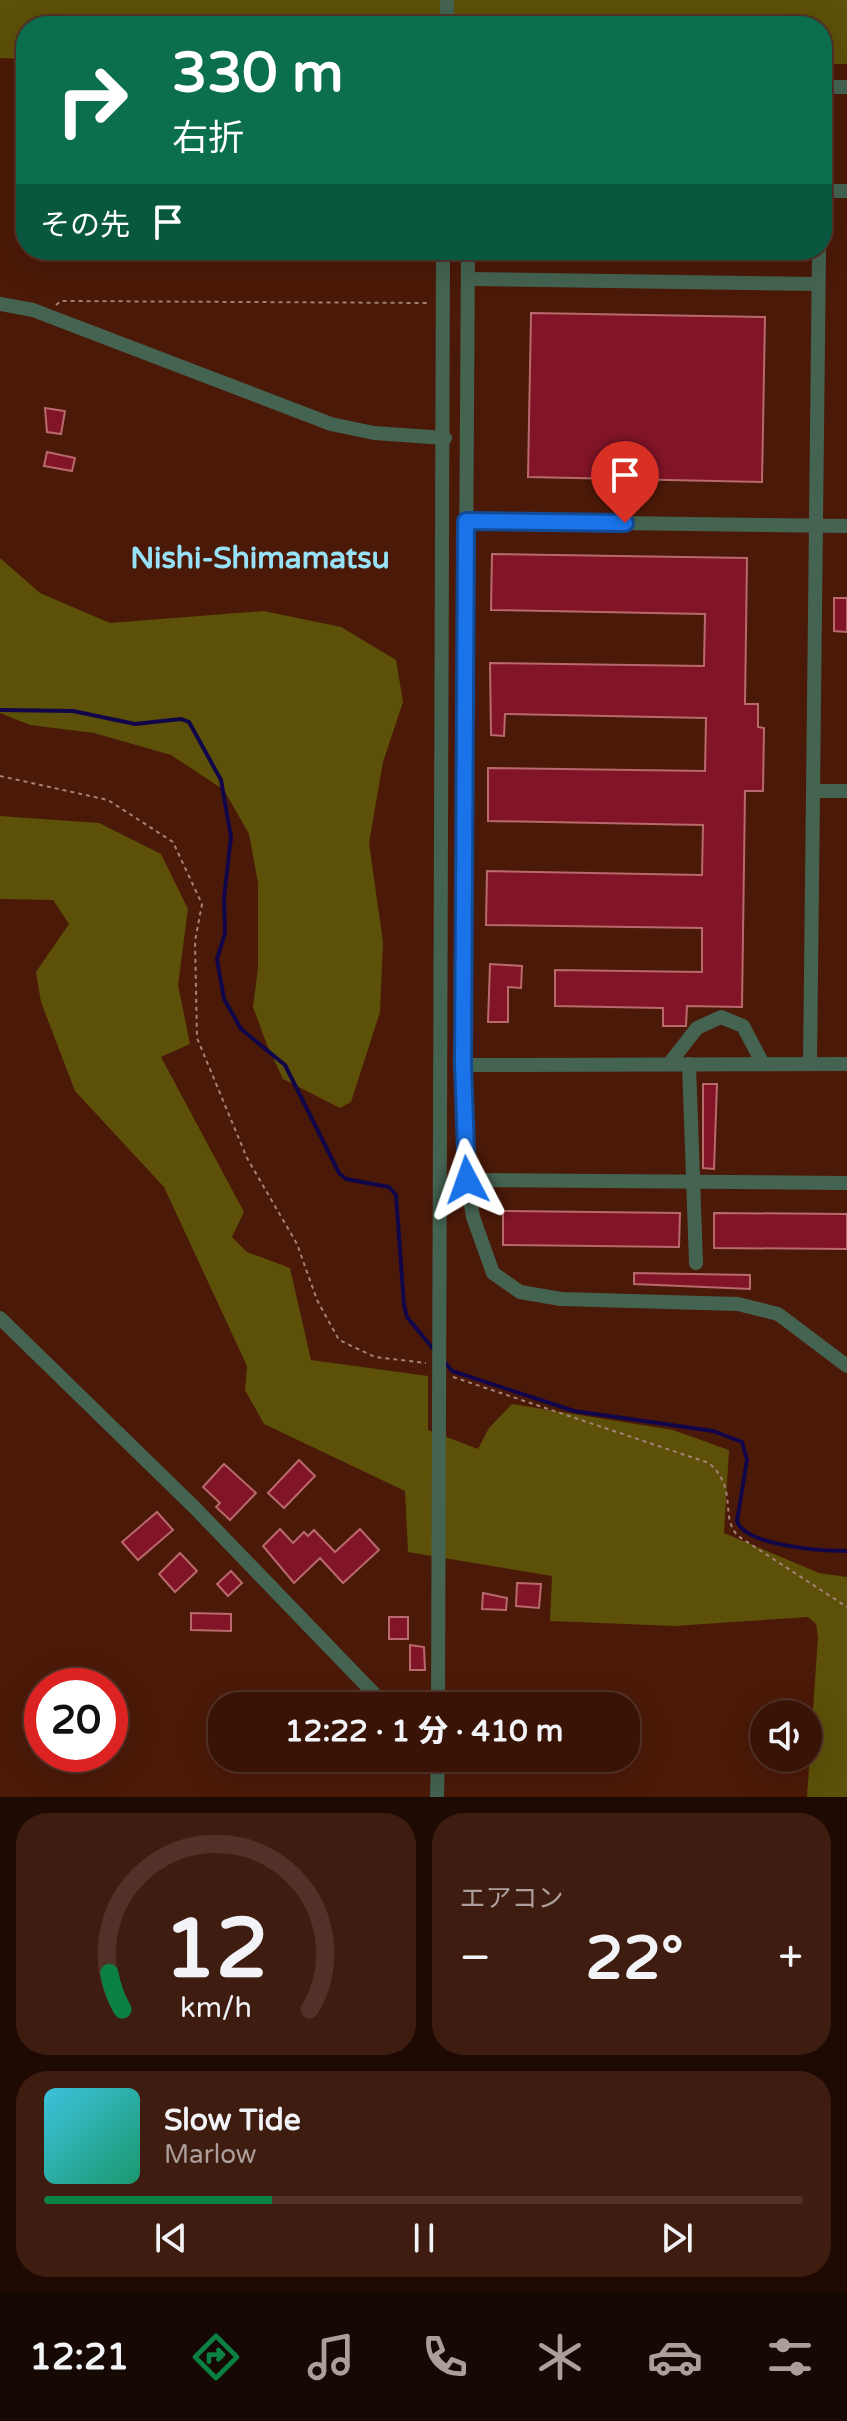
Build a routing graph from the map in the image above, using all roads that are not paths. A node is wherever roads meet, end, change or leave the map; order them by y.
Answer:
1 (443, 260) edge
2 (468, 260) edge
3 (819, 260) edge
4 (468, 279) junction
5 (818, 284) junction
6 (0, 304) edge
7 (445, 438) junction
8 (466, 521) junction
9 (816, 525) junction
10 (847, 526) edge
11 (813, 791) junction
12 (847, 791) edge
13 (669, 1064) junction
14 (689, 1064) junction
15 (763, 1064) junction
16 (810, 1064) junction
17 (847, 1064) edge
18 (463, 1065) junction
19 (467, 1180) junction
20 (691, 1182) junction
21 (847, 1183) edge
22 (696, 1263) dead end
23 (0, 1318) edge
24 (847, 1366) edge
25 (372, 1692) edge
26 (438, 1692) edge
27 (438, 1772) edge
28 (437, 1797) edge

1 - 7 street
2 - 4 street
3 - 5 street
4 - 5 street
4 - 8 street
5 - 9 street
6 - 7 street
7 - 26 street
8 - 9 street
8 - 18 street
9 - 10 street
9 - 11 street
11 - 12 street
11 - 16 street
13 - 14 street
13 - 15 street
13 - 18 street
14 - 15 street
14 - 20 street
15 - 16 street
16 - 17 street
18 - 19 street
19 - 20 street
19 - 24 street
20 - 21 street
20 - 22 street
23 - 25 street
27 - 28 street

